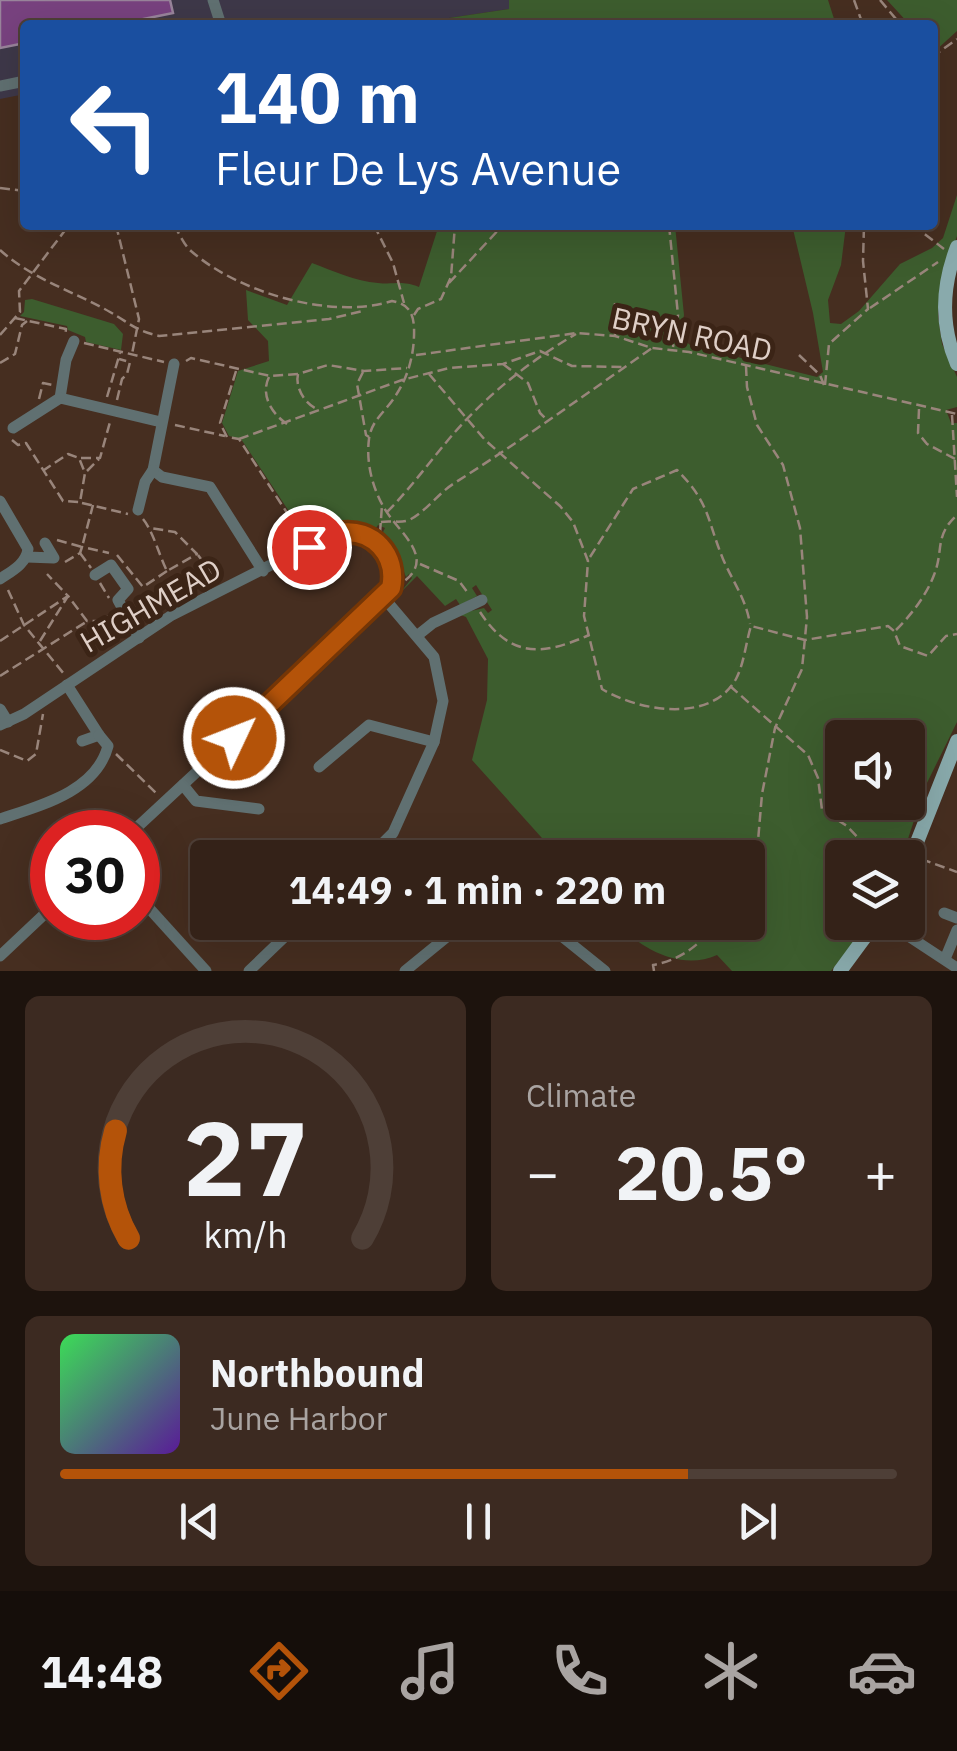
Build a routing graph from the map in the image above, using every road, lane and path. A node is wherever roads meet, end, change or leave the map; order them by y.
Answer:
1 (880, 0) edge
2 (897, 20) edge
3 (66, 230) edge
4 (117, 230) edge
5 (177, 230) edge
6 (376, 230) edge
7 (454, 230) edge
8 (500, 230) edge
9 (669, 230) edge
10 (864, 230) edge
11 (921, 230) edge
12 (0, 250) edge
13 (955, 252) edge
14 (30, 273) junction
15 (448, 284) junction
16 (614, 303) dead end
17 (404, 304) junction
18 (368, 309) junction
19 (868, 309) junction
20 (414, 317) junction
21 (16, 318) junction
22 (28, 320) junction
23 (136, 331) junction
24 (577, 333) junction
25 (0, 335) edge
26 (615, 336) junction
27 (74, 341) junction
28 (652, 348) junction
29 (673, 349) junction
30 (120, 352) junction
31 (545, 352) junction
32 (132, 354) junction
33 (415, 355) junction
34 (800, 356) dead end
35 (118, 359) junction
36 (0, 362) edge
37 (175, 364) junction
38 (503, 364) junction
39 (957, 364) edge
40 (746, 366) junction
41 (409, 368) junction
42 (624, 368) junction
43 (236, 370) junction
44 (364, 370) junction
45 (298, 374) junction
46 (428, 374) junction
47 (270, 376) junction
48 (518, 376) junction
49 (402, 380) junction
50 (825, 386) junction
51 (58, 392) junction
52 (107, 395) junction
53 (359, 395) junction
54 (113, 404) junction
55 (38, 407) dead end
56 (922, 408) junction
57 (316, 409) junction
58 (954, 415) edge
59 (467, 419) junction
60 (546, 419) junction
61 (161, 422) junction
62 (220, 423) junction
63 (287, 424) junction
64 (14, 432) joint
65 (208, 432) junction
66 (227, 436) junction
67 (369, 437) junction
68 (239, 440) junction
69 (500, 455) junction
70 (79, 458) junction
71 (100, 458) junction
72 (956, 461) edge
73 (44, 470) dead end
74 (154, 470) junction
75 (85, 472) junction
76 (957, 497) edge
77 (0, 501) edge
78 (80, 502) junction
79 (382, 504) junction
80 (93, 505) junction
81 (140, 509) junction
82 (386, 512) junction
83 (957, 515) edge
84 (392, 521) junction
85 (381, 522) junction
86 (150, 528) junction
87 (379, 535) dead end
88 (306, 541) dead end
89 (45, 544) joint
90 (82, 546) junction
91 (80, 553) junction
92 (197, 554) junction
93 (27, 557) junction
94 (588, 561) junction
95 (64, 563) dead end
96 (418, 564) junction
97 (167, 570) junction
98 (263, 571) junction
99 (47, 574) dead end
100 (95, 575) junction
101 (1, 578) edge
102 (393, 581) junction
103 (224, 591) junction
104 (68, 596) junction
105 (384, 598) junction
106 (110, 599) dead end
107 (479, 602) junction
108 (118, 611) dead end
109 (88, 621) junction
110 (24, 624) junction
111 (750, 626) junction
112 (894, 630) junction
113 (957, 634) edge
114 (418, 635) junction
115 (588, 635) junction
116 (139, 638) junction
117 (0, 640) edge
118 (805, 640) junction
119 (40, 642) junction
120 (44, 648) junction
121 (0, 676) edge
122 (69, 684) junction
123 (730, 686) junction
124 (48, 698) junction
125 (0, 708) edge
126 (4, 724) edge
127 (776, 728) junction
128 (103, 740) junction
129 (957, 741) edge
130 (82, 742) dead end
131 (434, 742) junction
132 (0, 750) edge
133 (320, 767) dead end
134 (183, 785) junction
135 (165, 802) junction
136 (259, 808) dead end
137 (156, 810) edge
138 (0, 819) edge
139 (386, 840) edge
140 (758, 840) edge
141 (860, 840) edge
142 (918, 840) edge
143 (925, 865) edge
144 (957, 872) edge
145 (944, 913) dead end
146 (957, 918) edge
147 (160, 920) edge
148 (30, 928) edge
149 (957, 930) edge
150 (281, 940) edge
151 (444, 940) edge
152 (565, 940) edge
153 (701, 940) edge
154 (863, 940) edge
155 (915, 940) edge
156 (0, 956) edge
157 (945, 959) junction
158 (957, 968) edge
159 (599, 970) edge
160 (206, 971) edge
161 (249, 971) edge
162 (405, 971) edge
163 (654, 971) edge
164 (840, 971) edge

1 - 2 path
3 - 14 path
4 - 23 path
5 - 18 path
6 - 17 path
7 - 15 path
8 - 15 path
9 - 29 path
10 - 19 path
11 - 13 path
12 - 14 path
13 - 19 path
13 - 39 main road
14 - 21 path
14 - 23 path
15 - 20 path
16 - 26 path
17 - 18 path
17 - 20 path
18 - 23 path
19 - 50 path
20 - 33 path
21 - 22 path
21 - 25 path
22 - 27 path
22 - 36 path
23 - 32 path
24 - 26 path, BRYN ROAD
24 - 31 path
24 - 33 path, BRYN ROAD
26 - 28 path, BRYN ROAD
27 - 30 path
27 - 51 street
28 - 29 path, BRYN ROAD
28 - 42 path
29 - 40 path, BRYN ROAD
30 - 32 path
30 - 35 path
31 - 38 path
31 - 42 path
31 - 48 path
32 - 37 path
33 - 41 path
34 - 50 path
35 - 52 path
35 - 54 path
37 - 43 path
37 - 61 street
38 - 46 path
38 - 48 path
40 - 50 path, BRYN ROAD
40 - 118 path
41 - 44 path
41 - 49 path
42 - 60 path
43 - 47 path
43 - 62 path
44 - 45 path
44 - 53 path
45 - 47 path
45 - 57 path
46 - 49 path
46 - 59 path
47 - 63 path
48 - 59 path
48 - 60 path
49 - 53 path
49 - 67 path
50 - 56 path, BRYN ROAD
51 - 54 street
51 - 55 path
51 - 64 street
52 - 54 path
52 - 54 path
53 - 57 path
53 - 67 path
54 - 61 street
54 - 71 path
56 - 58 path, BRYN ROAD
56 - 72 path
57 - 63 path
58 - 72 path
59 - 69 path
59 - 82 path
60 - 69 path
61 - 65 path
61 - 74 street
62 - 65 path
62 - 66 path
63 - 68 path
64 - 78 path
65 - 66 path
66 - 68 path
67 - 79 path
68 - 88 path
69 - 84 path
69 - 94 path
70 - 71 path
70 - 73 path
70 - 75 path
71 - 75 path
72 - 76 path
74 - 81 street
74 - 98 street
75 - 78 path
77 - 93 street
78 - 80 path
79 - 82 path
79 - 85 path
80 - 81 path
80 - 90 path
81 - 86 path
82 - 84 path
83 - 112 path
84 - 85 path
84 - 96 path
85 - 87 path
86 - 92 path
86 - 97 path
89 - 90 path
89 - 93 street
90 - 91 path
90 - 97 path
91 - 95 path
91 - 100 path
92 - 97 path
92 - 103 path
93 - 101 street
94 - 111 path
94 - 115 path
96 - 102 path
96 - 107 path
98 - 102 street, HIGHMEAD
98 - 103 street, HIGHMEAD
99 - 104 path
100 - 106 path
100 - 116 street
101 - 110 path
102 - 105 street
103 - 116 street, HIGHMEAD
104 - 109 path
104 - 110 path
104 - 119 path
105 - 114 street
105 - 134 street
107 - 114 street
107 - 115 path
108 - 109 path
109 - 120 path
110 - 117 path
110 - 119 path
111 - 118 path
111 - 123 path
112 - 113 path
112 - 118 path
114 - 131 street
115 - 123 path
116 - 122 street, HIGHMEAD
118 - 127 path
119 - 120 path
120 - 121 path
120 - 122 path
122 - 124 street, HIGHMEAD
122 - 128 street
123 - 127 path
124 - 126 street, HIGHMEAD
124 - 132 path
125 - 126 street
127 - 140 path
127 - 141 path
128 - 130 street
128 - 135 path
128 - 138 street
129 - 142 main road
131 - 133 street
131 - 139 street
134 - 135 street
134 - 136 street
135 - 137 street
143 - 144 path
145 - 146 street
147 - 160 street
148 - 156 street
149 - 157 street
150 - 161 street
151 - 162 street
152 - 159 street
153 - 163 path
154 - 164 main road
155 - 157 street
157 - 158 street

